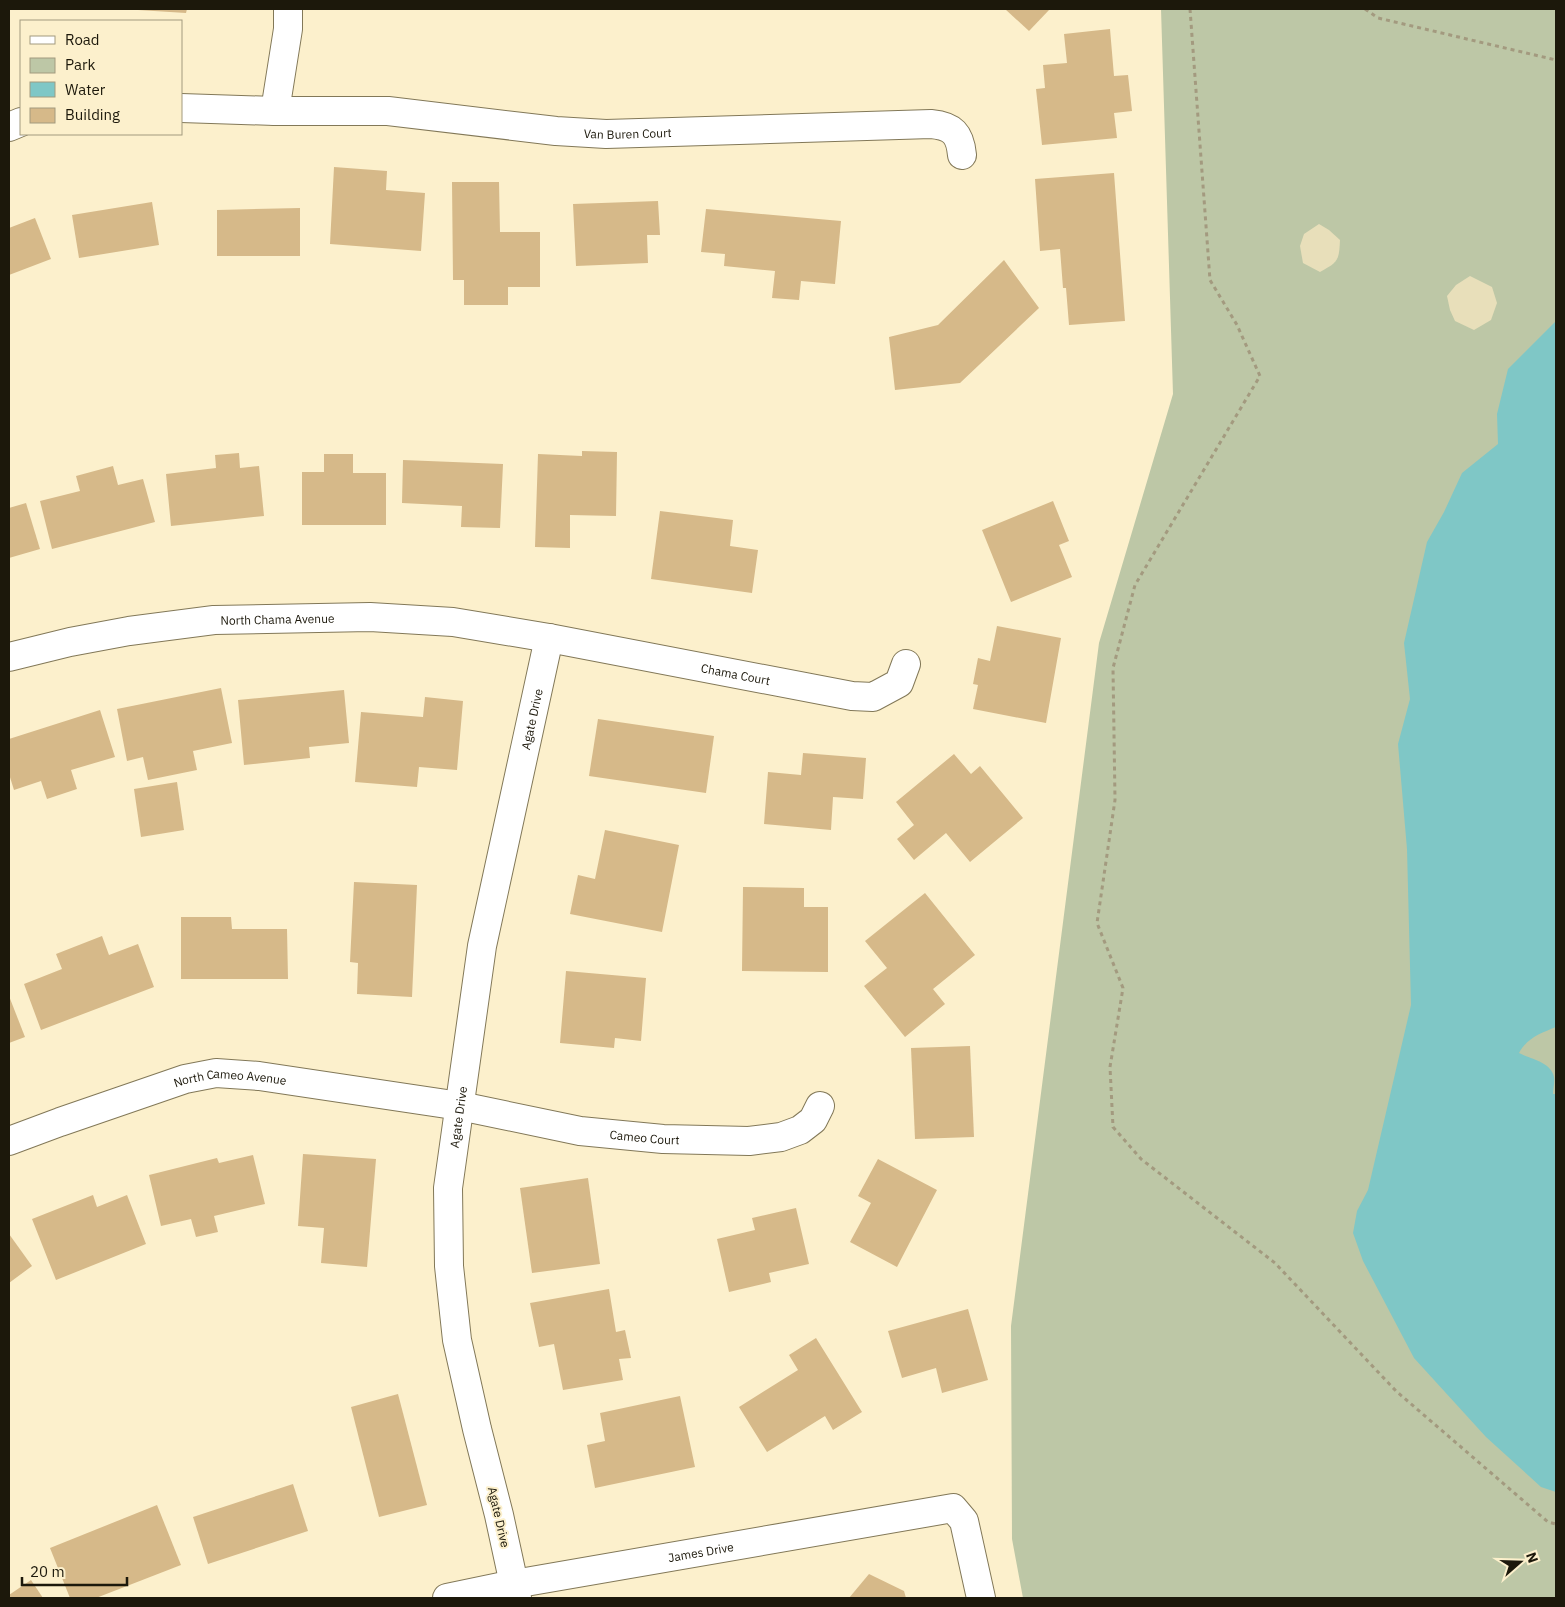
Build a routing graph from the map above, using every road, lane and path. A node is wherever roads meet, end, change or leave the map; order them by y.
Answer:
1 (288, 9) edge
2 (1190, 9) edge
3 (1365, 9) edge
4 (1556, 60) edge
5 (182, 108) edge
6 (275, 111) junction
7 (962, 155) dead end
8 (549, 638) junction
9 (9, 657) edge
10 (906, 664) dead end
11 (460, 1106) junction
12 (820, 1106) dead end
13 (9, 1141) edge
14 (1556, 1524) edge
15 (515, 1591) edge
16 (447, 1598) edge
17 (981, 1598) edge

1 - 6 street
2 - 14 path
3 - 4 path
5 - 6 street, Van Buren Court
6 - 7 street, Van Buren Court
8 - 9 street, North Chama Avenue
8 - 10 street, Chama Court
8 - 11 street, Agate Drive
11 - 12 street, Cameo Court
11 - 13 street, North Cameo Avenue
11 - 15 street, Agate Drive
15 - 16 street, James Drive
15 - 17 street, James Drive

